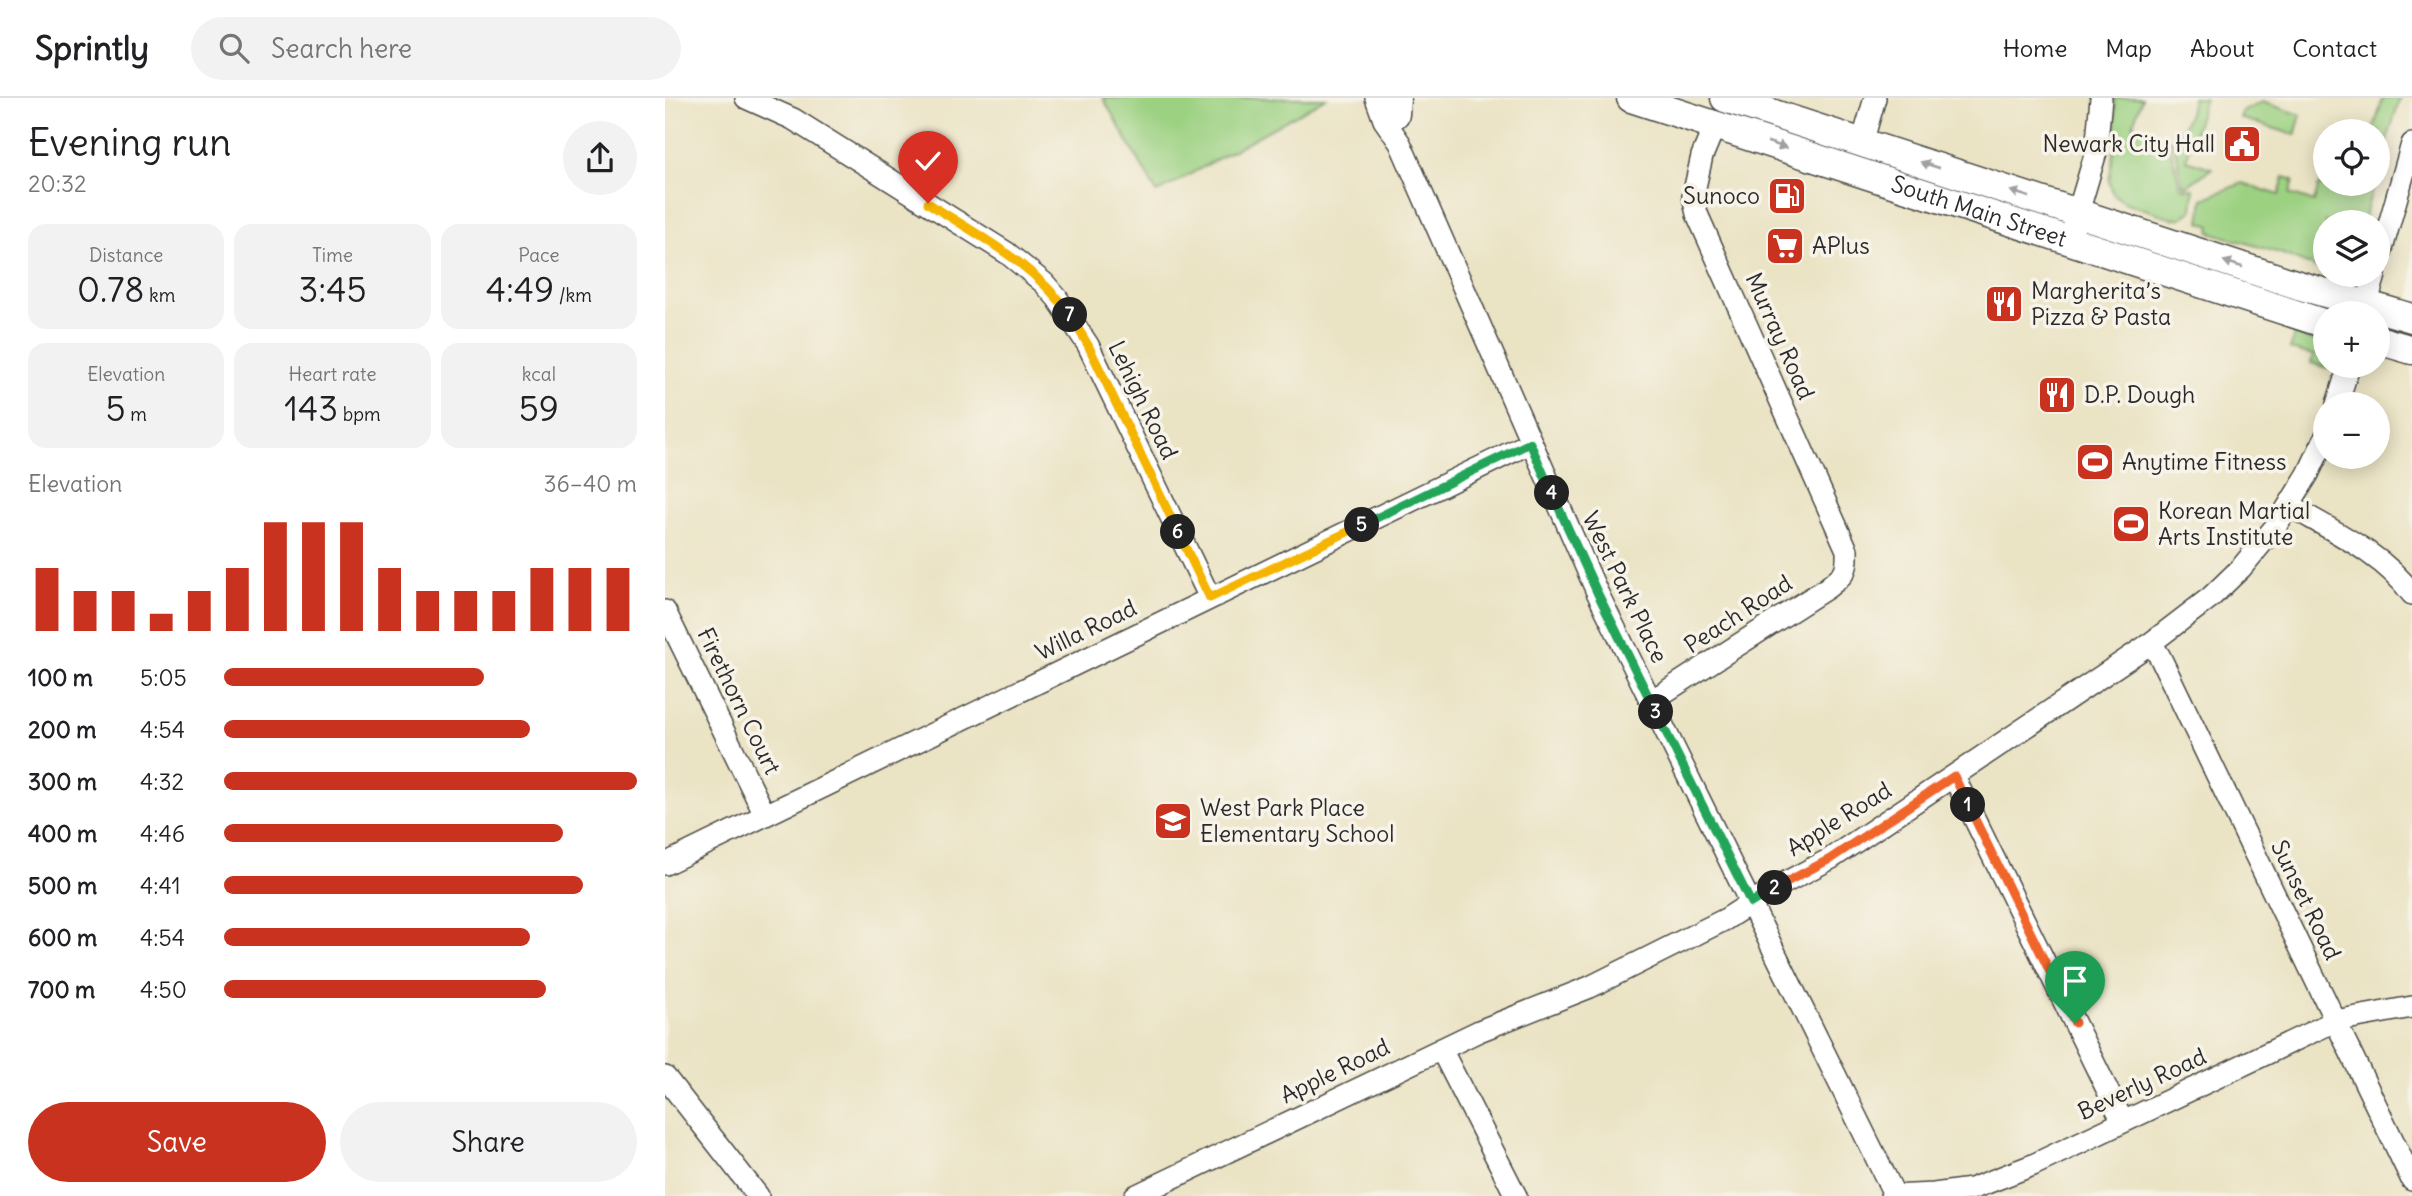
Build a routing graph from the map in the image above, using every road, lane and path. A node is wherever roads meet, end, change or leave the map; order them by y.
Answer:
1 (750, 98) edge
2 (1631, 98) edge
3 (1725, 98) edge
4 (1875, 98) edge
5 (2101, 98) edge
6 (1389, 102) edge
7 (1715, 125) junction
8 (1862, 143) junction
9 (1898, 155) junction
10 (2410, 156) edge
11 (1823, 160) junction
12 (1863, 173) junction
13 (2078, 213) junction
14 (2390, 223) edge
15 (2069, 241) junction
16 (2343, 301) edge
17 (2390, 314) edge
18 (2412, 318) edge
19 (2313, 320) edge
20 (2390, 344) edge
21 (2412, 350) edge
22 (1530, 443) junction
23 (2313, 463) edge
24 (2290, 506) junction
25 (1848, 566) joint
26 (2412, 594) edge
27 (1210, 598) junction
28 (665, 611) edge
29 (2151, 643) junction
30 (1651, 701) junction
31 (1954, 776) junction
32 (765, 815) junction
33 (665, 864) edge
34 (1751, 903) junction
35 (2412, 1007) edge
36 (2336, 1021) junction
37 (1441, 1049) junction
38 (665, 1077) edge
39 (2123, 1122) junction
40 (2412, 1180) edge
41 (758, 1196) edge
42 (1135, 1196) edge
43 (1516, 1196) edge
44 (1894, 1196) edge

1 - 27 street, Lehigh Road
2 - 7 main road, South Main Street
3 - 8 main road, South Main Street
4 - 8 street
5 - 13 street
6 - 22 street, West Park Place
7 -> 11 main road, South Main Street
7 - 25 street, Murray Road
8 - 9 main road, South Main Street
8 - 11 main road
9 - 12 main road
13 -> 9 main road, South Main Street
10 - 14 street
11 - 12 main road, South Main Street
12 - 15 main road, South Main Street
13 - 15 street
16 -> 13 main road, South Main Street
15 - 19 main road, South Main Street
17 - 18 main road, South Main Street
20 - 21 main road
22 - 27 street, Willa Road
22 - 30 street, West Park Place
23 - 24 street, Apple Road
24 - 26 street
24 - 29 street, Apple Road
25 - 30 street, Peach Road
27 - 32 street, Willa Road
28 - 32 street, Firethorn Court
29 - 31 street, Apple Road
29 - 36 street, Sunset Road
30 - 34 street, West Park Place
31 - 34 street, Apple Road
31 - 39 street
32 - 33 street, Willa Road
34 - 37 street, Apple Road
34 - 44 street, West Park Place
35 - 36 street, Beverly Road
36 - 39 street, Beverly Road
36 - 40 street, Sunset Road
37 - 42 street, Apple Road
37 - 43 street
38 - 41 street
39 - 44 street, Beverly Road

